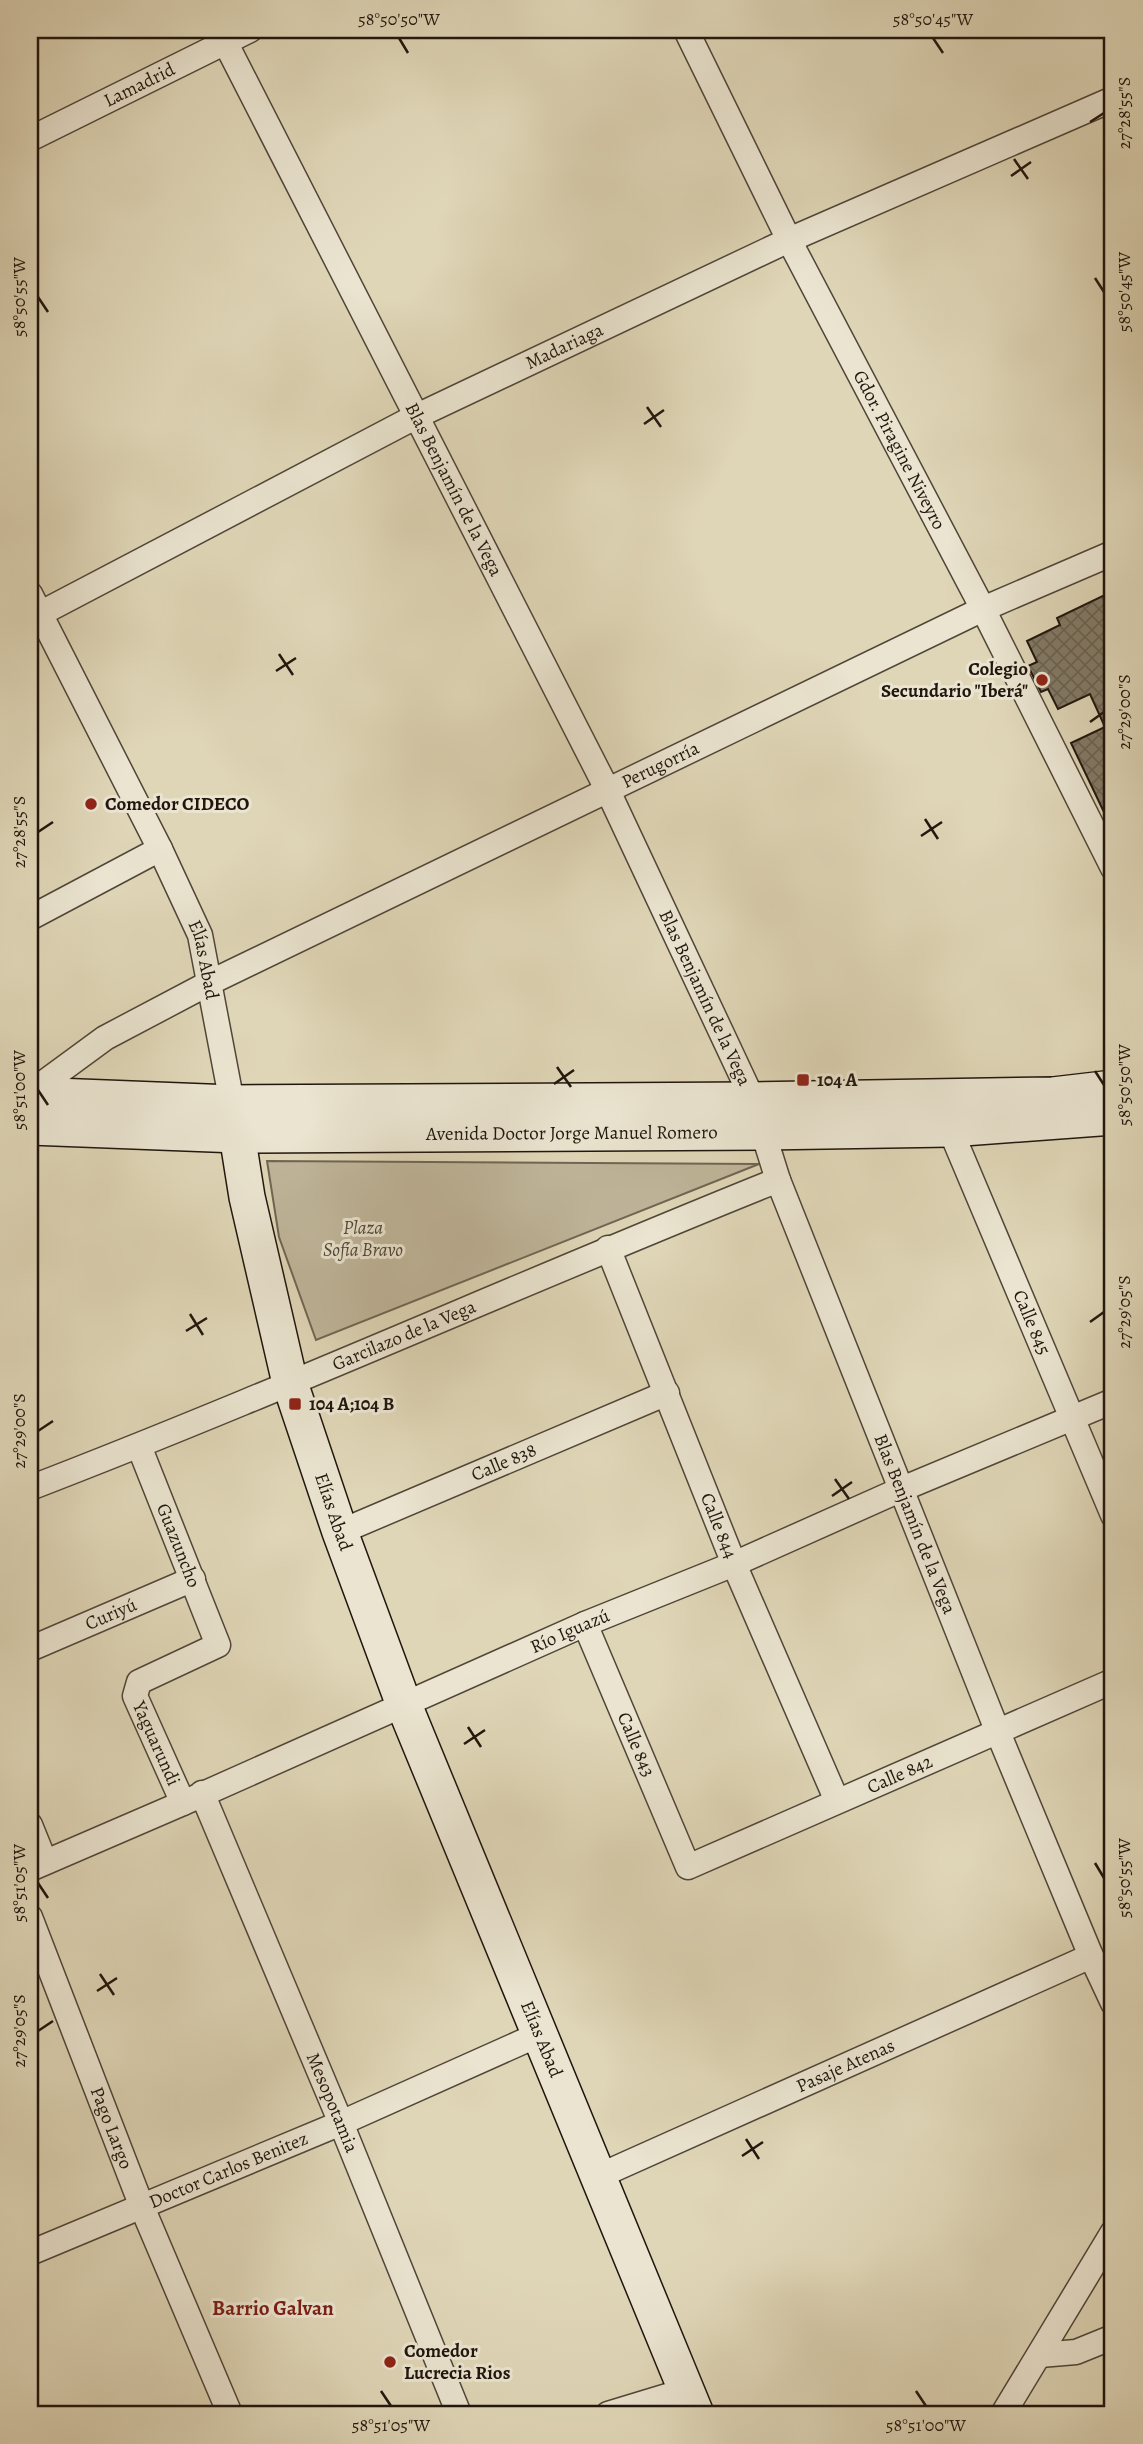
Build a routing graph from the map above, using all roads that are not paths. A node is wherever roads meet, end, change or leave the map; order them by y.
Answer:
1 (250, 30) edge
2 (686, 30) edge
3 (222, 36) edge
4 (1113, 99) edge
5 (30, 139) edge
6 (789, 240) junction
7 (415, 417) junction
8 (1113, 553) edge
9 (33, 609) edge
10 (983, 609) junction
11 (608, 791) junction
12 (160, 849) junction
13 (1113, 868) edge
14 (30, 918) edge
15 (211, 982) junction
16 (1113, 1088) edge
17 (30, 1094) edge
18 (758, 1116) junction
19 (1113, 1117) edge
20 (235, 1119) junction
21 (30, 1127) edge
22 (950, 1129) junction
23 (778, 1180) junction
24 (608, 1248) junction
25 (290, 1383) junction
26 (667, 1393) junction
27 (1113, 1401) edge
28 (1072, 1418) junction
29 (139, 1446) junction
30 (30, 1488) edge
31 (902, 1489) junction
32 (1113, 1515) edge
33 (340, 1532) junction
34 (734, 1564) junction
35 (193, 1579) junction
36 (585, 1624) junction
37 (30, 1649) edge
38 (1113, 1681) edge
39 (139, 1682) joint
40 (404, 1704) junction
41 (997, 1730) junction
42 (193, 1798) junction
43 (837, 1801) junction
44 (30, 1825) edge
45 (37, 1865) edge
46 (688, 1867) joint
47 (30, 1917) edge
48 (1091, 1956) junction
49 (1113, 2003) edge
50 (540, 2034) junction
51 (341, 2123) junction
52 (599, 2176) junction
53 (142, 2207) junction
54 (1113, 2232) edge
55 (30, 2253) edge
56 (1113, 2337) edge
57 (1040, 2355) junction
58 (692, 2402) edge
59 (230, 2414) edge
60 (459, 2414) edge
61 (608, 2414) edge
62 (1003, 2414) edge

1 - 3 street, Lamadrid
2 - 6 street, Gdor. Piragine Niveyro
3 - 5 street, Lamadrid
3 - 7 street, Blas Benjamín de la Vega
4 - 6 street, Madariaga
6 - 7 street, Madariaga
6 - 10 street, Gdor. Piragine Niveyro
7 - 9 street, Madariaga
7 - 11 street, Blas Benjamín de la Vega
8 - 10 street, Perugorría
9 - 12 street, Elías Abad
10 - 11 street, Perugorría
10 - 13 street, Gdor. Piragine Niveyro
11 - 15 street, Perugorría
11 - 18 street, Blas Benjamín de la Vega
12 - 14 street
12 - 15 street, Elías Abad
15 - 17 street, Perugorría
15 - 20 street, Elías Abad
16 - 18 main road, Avenida Doctor Jorge Manuel Romero
17 - 20 main road, Avenida Doctor Jorge Manuel Romero
18 - 20 main road, Avenida Doctor Jorge Manuel Romero
18 - 22 main road, Avenida Doctor Jorge Manuel Romero
18 - 23 street, Blas Benjamín de la Vega
19 - 22 main road, Avenida Doctor Jorge Manuel Romero
20 - 21 main road, Avenida Doctor Jorge Manuel Romero
20 - 25 main road, Elías Abad
22 - 28 street, Calle 845
23 - 24 street, Garcilazo de la Vega
23 - 31 street, Blas Benjamín de la Vega
24 - 25 street, Garcilazo de la Vega
24 - 26 street, Calle 844
25 - 29 street, Garcilazo de la Vega
25 - 33 main road, Elías Abad
26 - 33 street, Calle 838
26 - 34 street, Calle 844
27 - 28 street, Río Iguazú
28 - 31 street, Río Iguazú
28 - 32 street, Calle 845
29 - 30 street, Garcilazo de la Vega
29 - 35 street, Guazuncho
31 - 34 street, Río Iguazú
31 - 41 street, Blas Benjamín de la Vega
33 - 40 main road, Elías Abad
34 - 36 street, Río Iguazú
34 - 43 street, Calle 844
35 - 37 street, Curiyú
35 - 39 street, Guazuncho
36 - 40 street, Río Iguazú
36 - 46 street, Calle 843
38 - 41 street, Calle 842
39 - 42 street, Yaguarundi
40 - 42 street, Río Iguazú
40 - 50 main road, Elías Abad
41 - 43 street, Calle 842
41 - 48 street, Blas Benjamín de la Vega
42 - 45 street, Río Iguazú
42 - 51 street, Mesopotamia
43 - 46 street, Calle 842
44 - 45 street
47 - 53 street, Pago Largo
48 - 49 street, Blas Benjamín de la Vega
48 - 52 street, Pasaje Atenas
50 - 51 street, Doctor Carlos Benitez
50 - 52 main road, Elías Abad
51 - 53 street, Doctor Carlos Benitez
51 - 60 street, Mesopotamia
52 - 58 main road, Elías Abad
53 - 55 street, Doctor Carlos Benitez
53 - 59 street, Pago Largo
54 - 57 street
56 - 57 street
57 - 62 street
58 - 61 street

